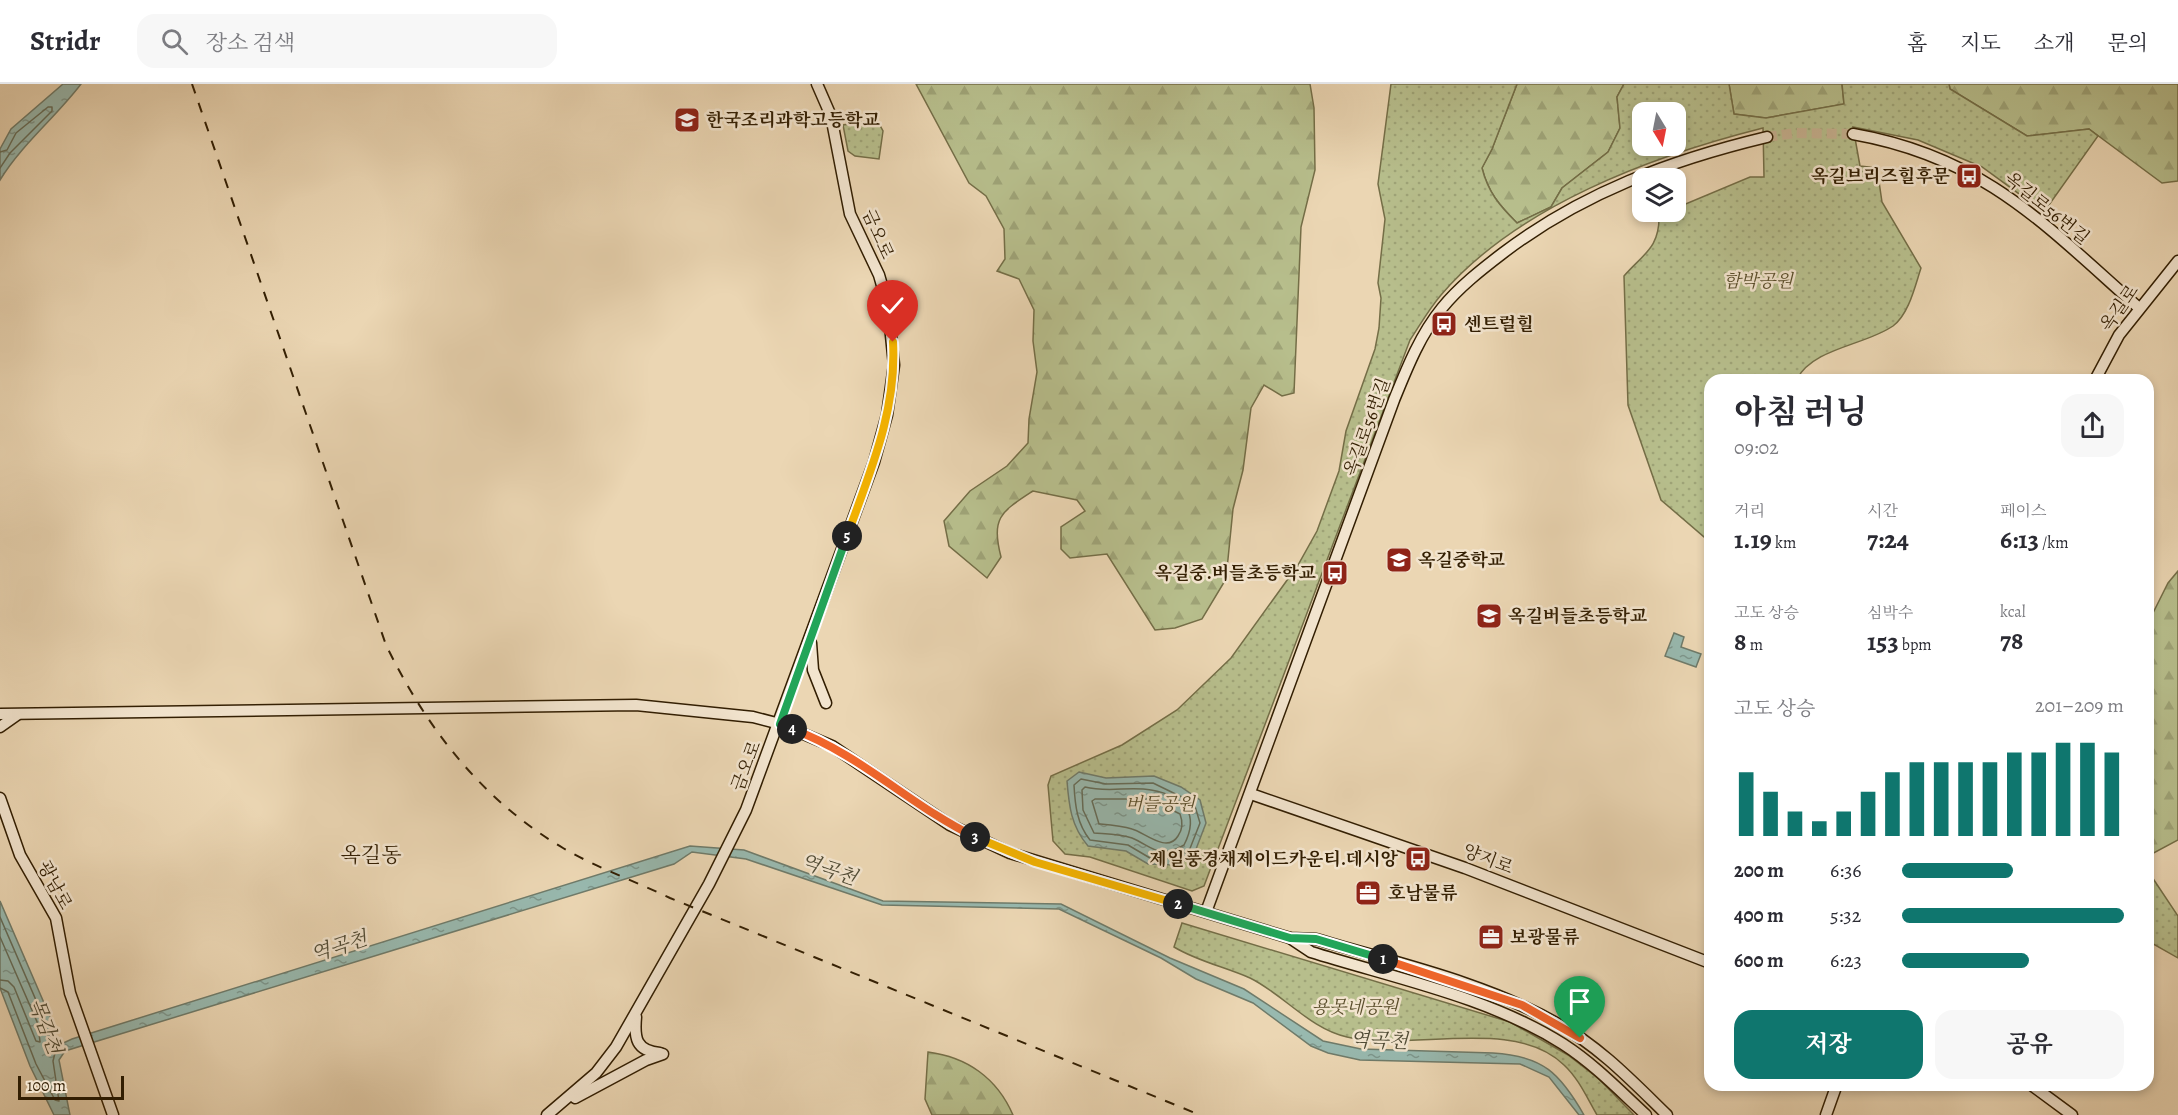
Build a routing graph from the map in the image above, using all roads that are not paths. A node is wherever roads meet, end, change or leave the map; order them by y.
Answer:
1 (817, 84) edge
2 (1852, 134) tunnel mouth
3 (1767, 137) tunnel mouth
4 (2178, 261) edge
5 (2139, 308) junction
6 (2098, 374) edge
7 (810, 638) junction
8 (826, 703) dead end
9 (0, 714) edge
10 (21, 714) junction
11 (780, 724) junction
12 (0, 727) edge
13 (1251, 794) junction
14 (0, 798) edge
15 (1206, 912) junction
16 (1290, 938) junction
17 (1704, 961) edge
18 (636, 1015) junction
19 (1835, 1091) edge
20 (2039, 1091) edge
21 (551, 1112) edge
22 (113, 1115) edge
23 (1646, 1115) edge
24 (1667, 1115) edge
25 (1826, 1115) edge
26 (2072, 1115) edge

1 - 7 main road, 금오로
2 - 5 main road, 옥길로56번길
3 - 13 main road, 옥길로56번길
4 - 5 main road, 옥길로
5 - 6 main road, 옥길로
7 - 8 main road
7 - 11 main road, 금오로
9 - 10 main road
10 - 11 main road
10 - 12 main road
11 - 15 main road
11 - 18 main road, 금오로
13 - 15 main road, 옥길로56번길
13 - 17 main road, 양지로
14 - 22 main road, 광남로
15 - 16 main road
16 - 23 main road
16 - 24 main road
18 - 21 main road
18 - 21 main road
19 - 25 main road
20 - 26 main road

